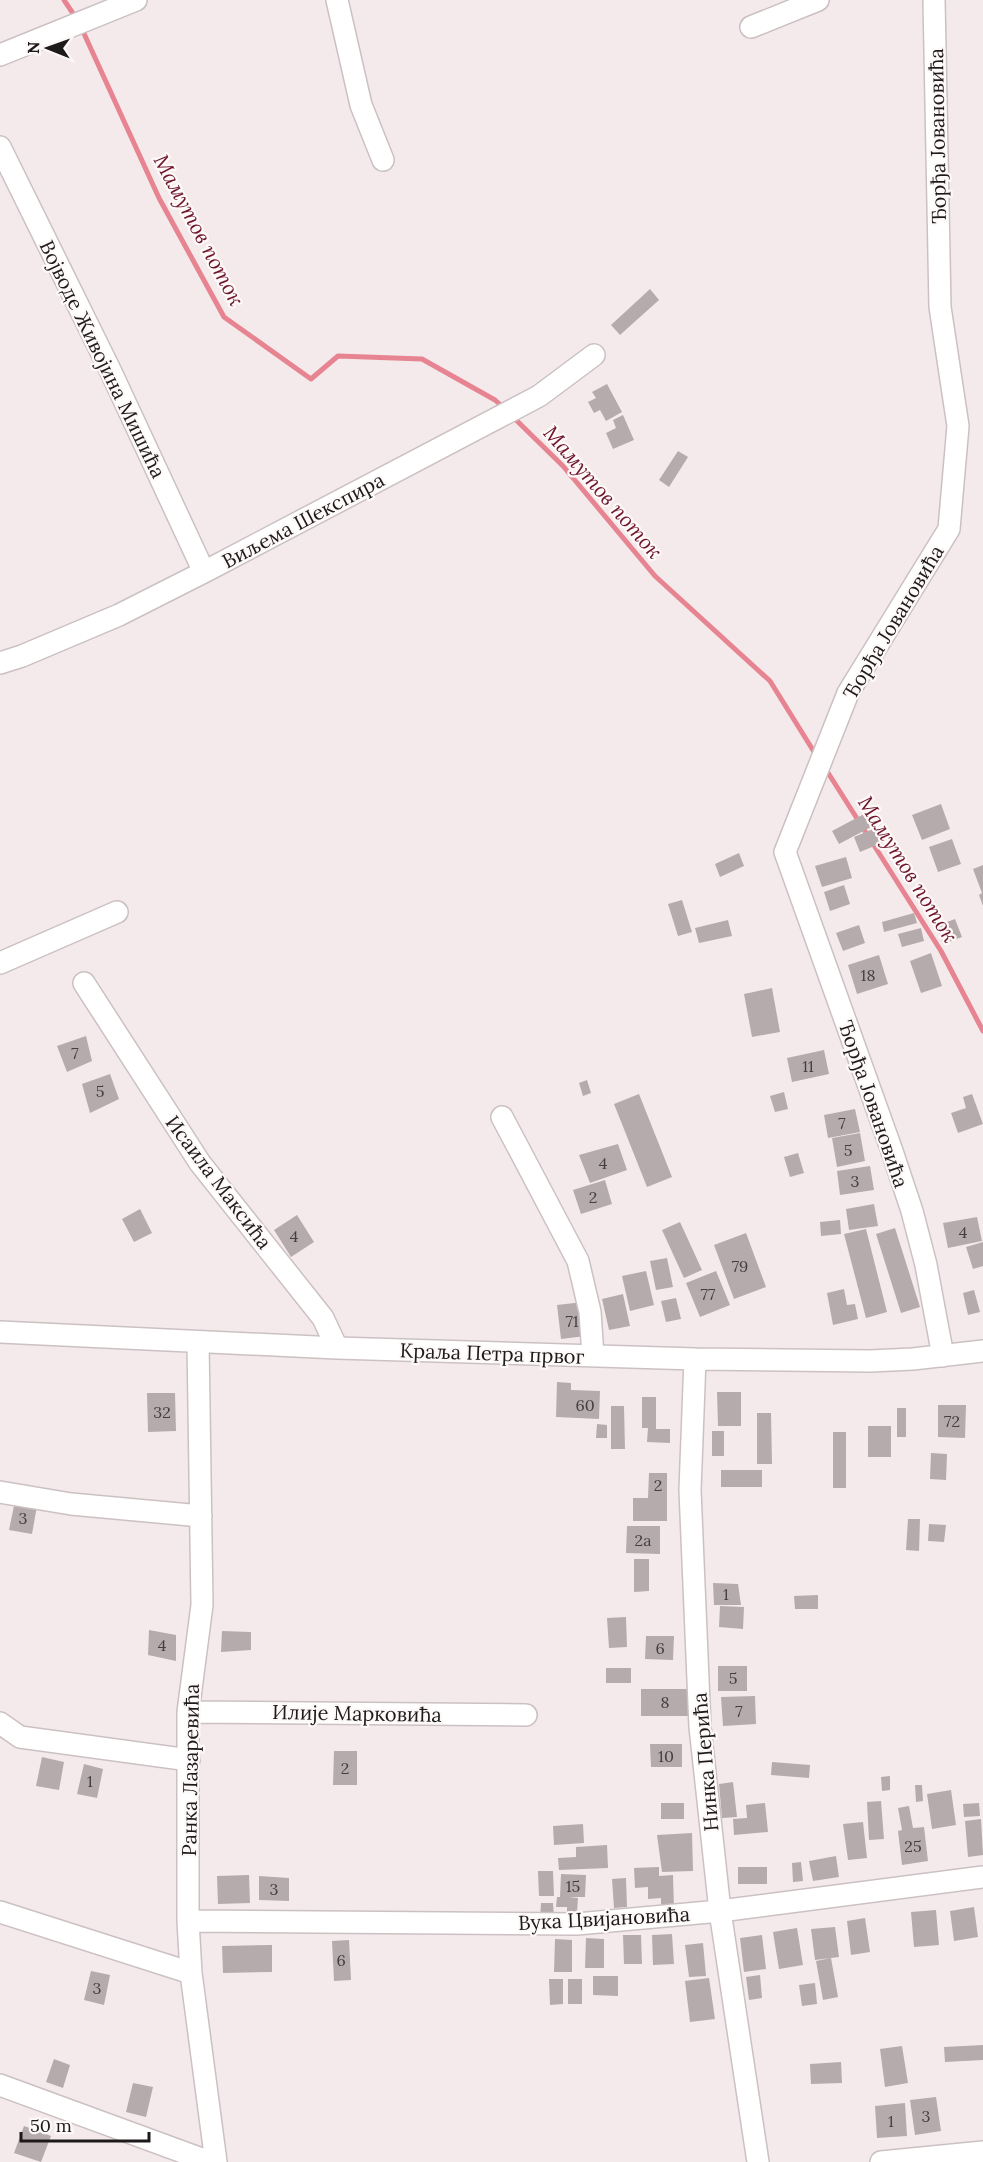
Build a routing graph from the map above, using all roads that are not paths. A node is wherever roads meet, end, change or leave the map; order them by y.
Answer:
1 (136, 0) edge
2 (337, 0) edge
3 (818, 0) edge
4 (934, 0) edge
5 (751, 27) dead end
6 (0, 55) edge
7 (0, 147) edge
8 (383, 160) dead end
9 (594, 355) dead end
10 (204, 572) junction
11 (0, 663) edge
12 (117, 912) dead end
13 (0, 963) edge
14 (84, 983) dead end
15 (501, 1117) dead end
16 (0, 1332) edge
17 (198, 1342) junction
18 (337, 1348) junction
19 (983, 1351) edge
20 (593, 1356) junction
21 (943, 1356) junction
22 (696, 1359) junction
23 (0, 1492) edge
24 (201, 1515) junction
25 (188, 1712) junction
26 (526, 1715) dead end
27 (0, 1723) edge
28 (189, 1760) junction
29 (983, 1877) edge
30 (720, 1911) junction
31 (0, 1912) edge
32 (188, 1921) junction
33 (191, 1973) junction
34 (0, 2085) edge
35 (983, 2152) edge
36 (210, 2162) edge
37 (216, 2162) edge
38 (758, 2162) edge
39 (881, 2162) edge

1 - 6 street
2 - 8 street
3 - 5 street
4 - 21 street, Ђорђа Јовановића
7 - 10 street, Војводе Живојина Мишића
9 - 10 street, Виљема Шекспира
10 - 11 street, Виљема Шекспира
12 - 13 street
14 - 18 street, Исаила Максића
15 - 20 street
16 - 17 street, Краља Петра првог
17 - 18 street, Краља Петра првог
17 - 24 street, Ранка Лазаревића
18 - 20 street, Краља Петра првог
19 - 21 street, Краља Петра првог
20 - 22 street, Краља Петра првог
21 - 22 street, Краља Петра првог
22 - 30 street, Нинка Перића
23 - 24 street
24 - 25 street, Ранка Лазаревића
25 - 26 street, Илије Марковића
25 - 28 street, Ранка Лазаревића
27 - 28 street
28 - 32 street, Ранка Лазаревића
29 - 30 street, Вука Цвијановића
30 - 32 street, Вука Цвијановића
30 - 38 street, Нинка Перића
31 - 33 street
32 - 33 street, Ранка Лазаревића
33 - 37 street, Ранка Лазаревића
34 - 36 street
35 - 39 street

